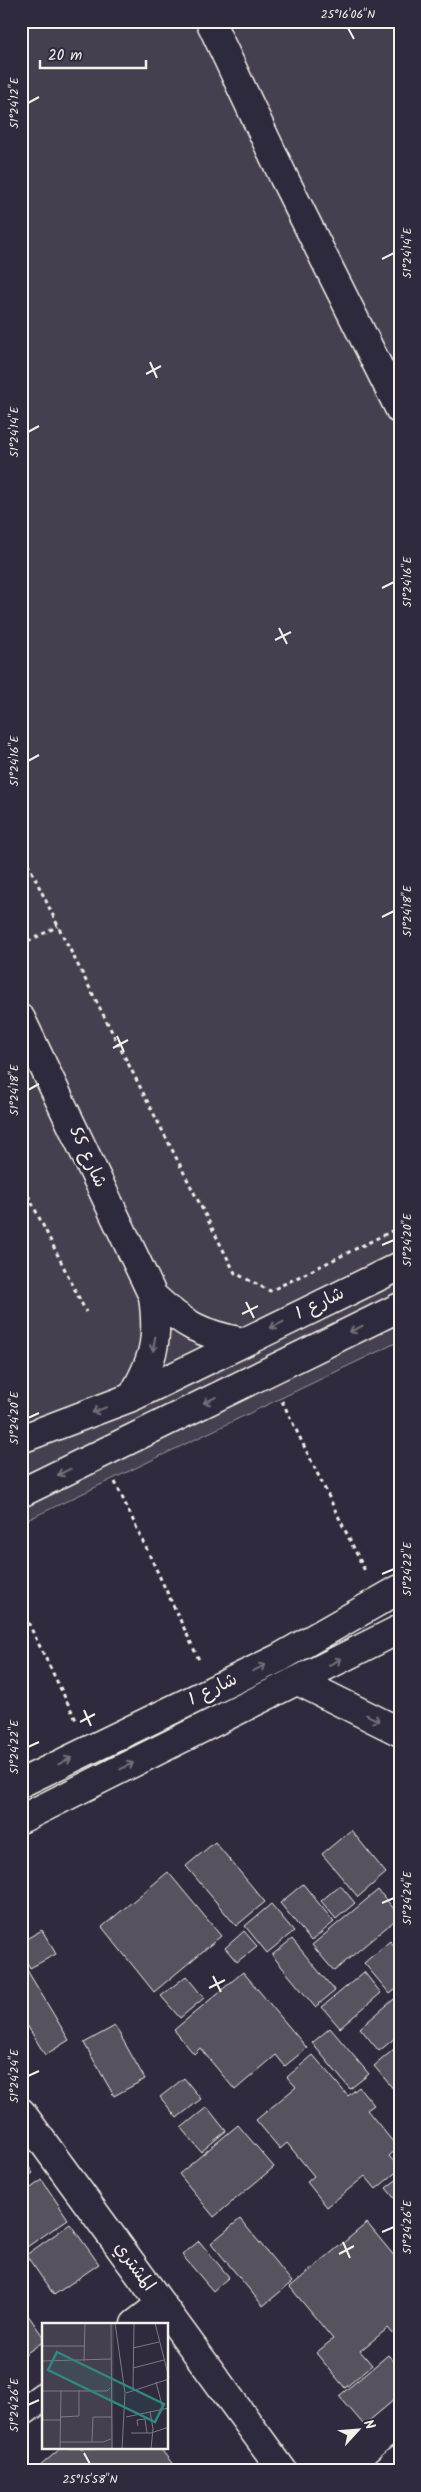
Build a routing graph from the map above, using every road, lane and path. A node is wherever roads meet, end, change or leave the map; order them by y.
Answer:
1 (210, 21) edge
2 (400, 410) edge
3 (21, 849) edge
4 (58, 926) junction
5 (21, 945) edge
6 (21, 1019) edge
7 (21, 1181) edge
8 (400, 1227) edge
9 (400, 1266) edge
10 (153, 1296) junction
11 (400, 1307) edge
12 (86, 1312) dead end
13 (243, 1342) junction
14 (267, 1372) junction
15 (132, 1397) junction
16 (21, 1439) edge
17 (102, 1454) junction
18 (21, 1493) edge
19 (390, 1595) edge
20 (21, 1608) edge
21 (400, 1630) edge
22 (298, 1681) junction
23 (213, 1690) junction
24 (400, 1732) edge
25 (90, 1749) junction
26 (21, 1783) edge
27 (21, 1819) edge
28 (21, 2112) edge
29 (161, 2304) junction
30 (137, 2323) edge
31 (42, 2397) edge
32 (21, 2413) edge
33 (400, 2459) edge
34 (283, 2471) edge
35 (386, 2471) edge

1 - 2 street
3 - 4 path
4 - 5 path
4 - 8 path
6 - 10 street, شارع 55
7 - 12 path
9 -> 13 street, شارع 1
10 - 13 street, شارع 55
10 -> 15 street, شارع 55
11 -> 14 street
13 - 15 street, شارع 1
14 -> 17 street
14 - 19 path
15 -> 16 street, شارع 1
17 -> 18 street
17 - 23 path
23 -> 19 street, شارع 1
20 - 25 path
22 -> 21 street, شارع 1
22 -> 24 street
27 -> 22 street, شارع 1
23 - 25 street, شارع 1
26 -> 25 street, شارع 1
28 - 29 street, المشتري
29 - 30 street
29 - 34 street, المشتري
31 - 32 street
33 - 35 street

